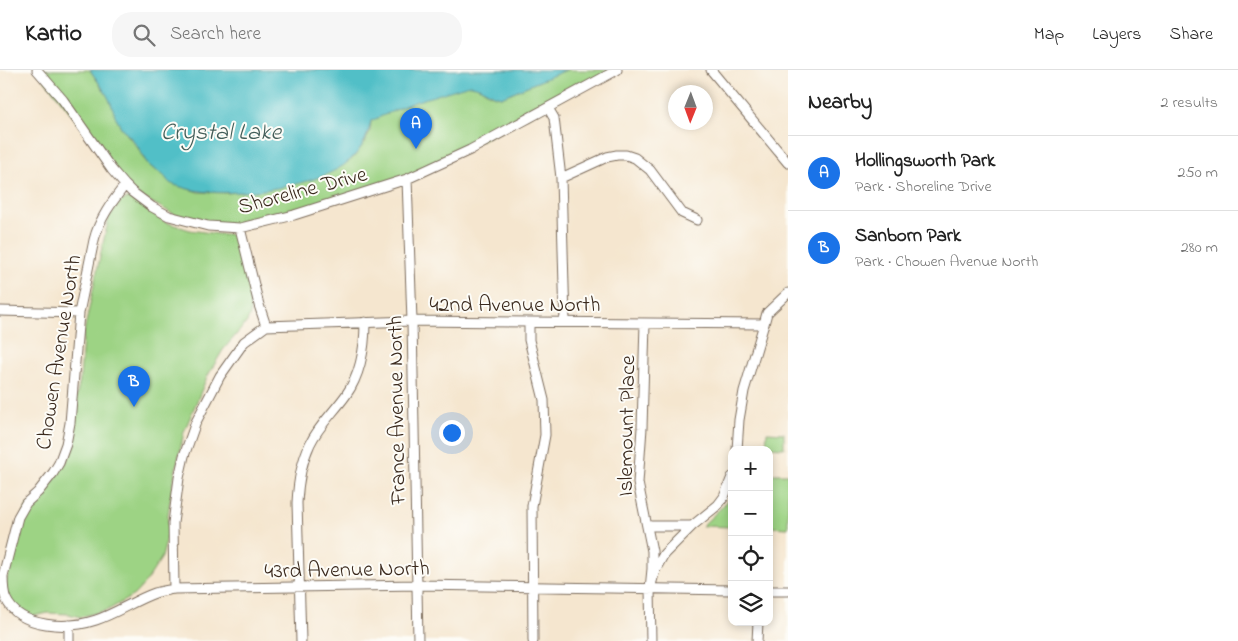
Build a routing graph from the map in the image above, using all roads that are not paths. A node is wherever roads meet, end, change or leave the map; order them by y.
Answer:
1 (37, 70) edge
2 (617, 70) edge
3 (711, 70) edge
4 (548, 108) junction
5 (788, 163) edge
6 (561, 178) junction
7 (407, 179) junction
8 (124, 185) junction
9 (697, 220) dead end
10 (240, 228) junction
11 (788, 293) edge
12 (0, 311) edge
13 (79, 313) junction
14 (412, 321) junction
15 (365, 322) junction
16 (529, 322) junction
17 (565, 322) junction
18 (645, 323) junction
19 (764, 324) junction
20 (266, 326) junction
21 (737, 446) edge
22 (728, 487) edge
23 (647, 526) junction
24 (692, 526) junction
25 (1, 576) edge
26 (418, 585) junction
27 (532, 586) junction
28 (300, 587) junction
29 (174, 589) junction
30 (650, 589) junction
31 (728, 590) edge
32 (773, 591) edge
33 (788, 591) edge
34 (69, 625) junction
35 (758, 626) edge
36 (69, 641) edge
37 (301, 641) edge
38 (418, 641) edge
39 (533, 641) edge
40 (651, 641) edge
41 (757, 641) edge

1 - 8 street, Shoreline Drive
2 - 4 street, Shoreline Drive
3 - 5 street
4 - 6 street
4 - 7 street, Shoreline Drive
6 - 9 street
6 - 17 street
7 - 10 street, Shoreline Drive
7 - 14 street, France Avenue North
8 - 10 street, Shoreline Drive
8 - 13 street, Chowen Avenue North
10 - 20 street
11 - 19 street
12 - 13 street
13 - 25 street, Chowen Avenue North
14 - 15 street, 42nd Avenue North
14 - 16 street, 42nd Avenue North
14 - 26 street, France Avenue North
15 - 20 street, 42nd Avenue North
15 - 28 street
16 - 17 street, 42nd Avenue North
16 - 27 street
17 - 18 street, 42nd Avenue North
18 - 19 street, 42nd Avenue North
18 - 23 street, Islemount Place
19 - 21 street
20 - 29 street
22 - 24 street
23 - 24 street
23 - 30 street, Islemount Place
24 - 30 street
25 - 34 street, 43rd Avenue North
26 - 27 street, 43rd Avenue North
26 - 28 street, 43rd Avenue North
26 - 38 street, France Avenue North
27 - 30 street, 43rd Avenue North
27 - 39 street
28 - 29 street, 43rd Avenue North
28 - 37 street
29 - 34 street, 43rd Avenue North
30 - 31 street, 43rd Avenue North
30 - 40 street
32 - 33 street
34 - 36 street
35 - 41 street

